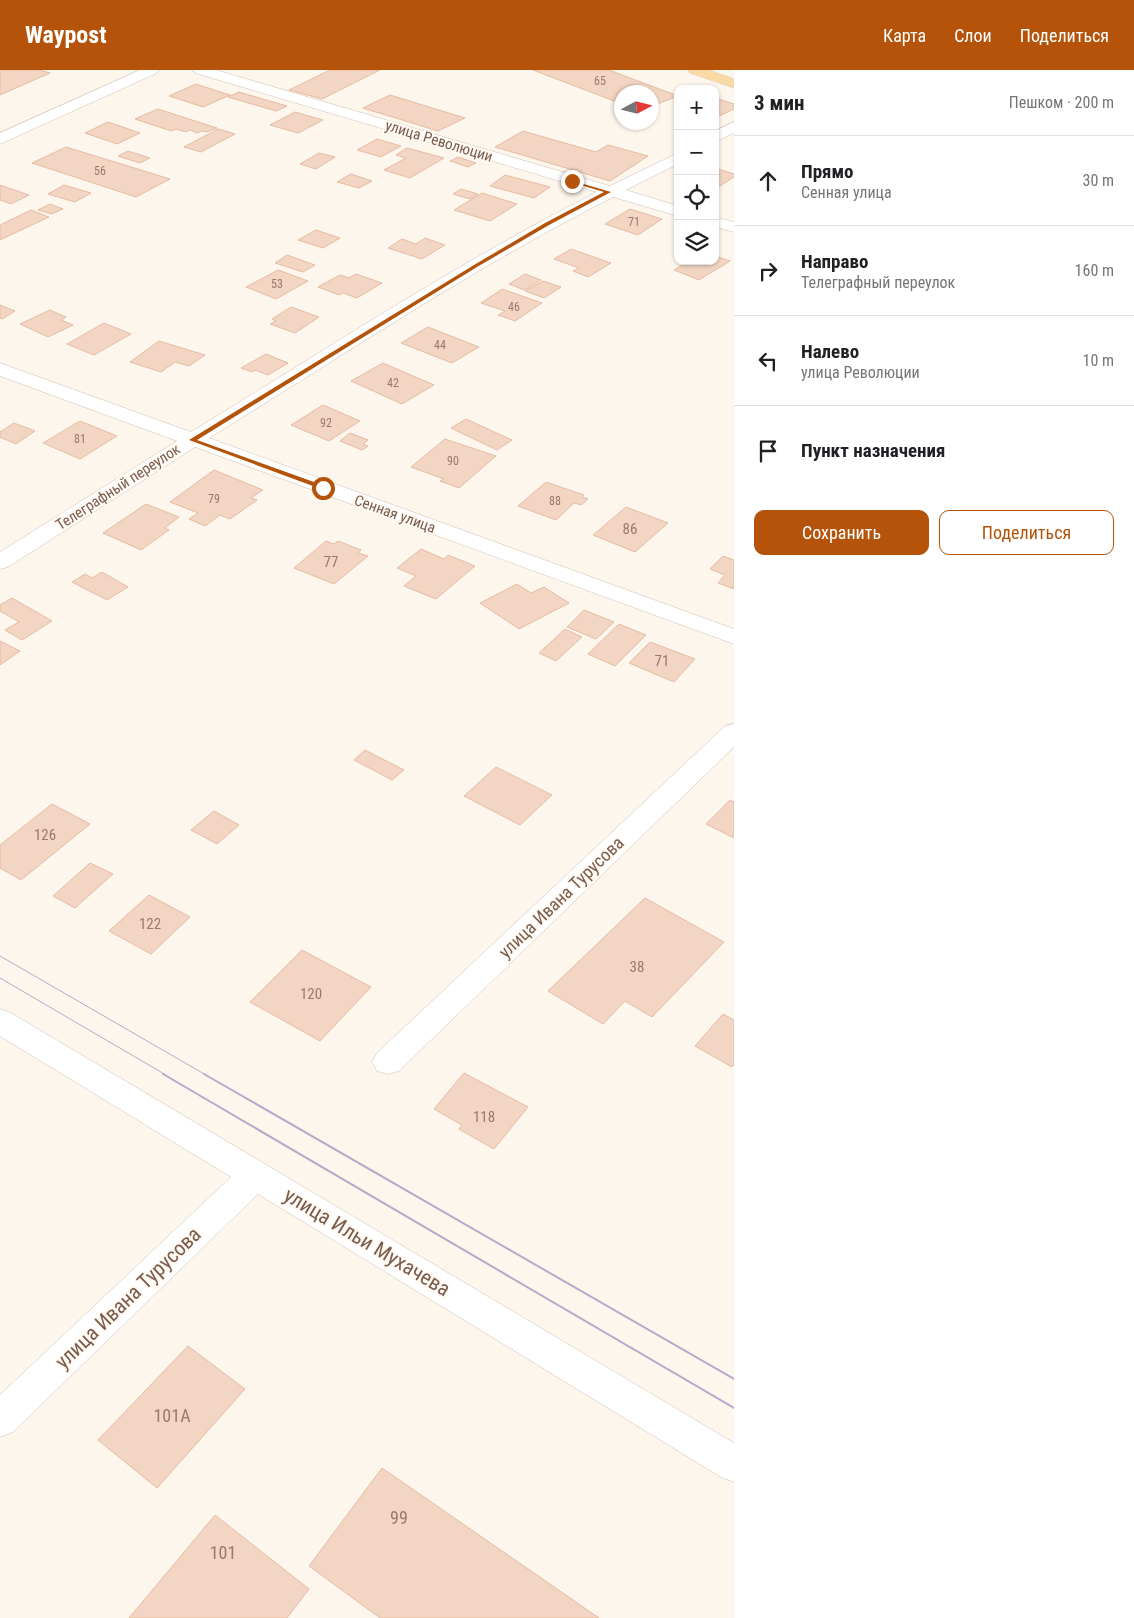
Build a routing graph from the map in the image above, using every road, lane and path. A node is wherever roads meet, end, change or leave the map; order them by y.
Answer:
1 (152, 70) edge
2 (200, 70) edge
3 (695, 70) edge
4 (734, 84) edge
5 (734, 127) edge
6 (719, 135) edge
7 (0, 139) edge
8 (674, 160) edge
9 (609, 192) junction
10 (674, 210) edge
11 (719, 223) edge
12 (734, 227) edge
13 (0, 369) edge
14 (192, 440) junction
15 (0, 562) edge
16 (734, 637) edge
17 (734, 732) edge
18 (0, 1021) edge
19 (388, 1062) dead end
20 (256, 1175) junction
21 (0, 1420) edge
22 (734, 1464) edge

1 - 7 street
2 - 9 street, улица Революции
3 - 4 main road
5 - 6 street
8 - 9 street, Телеграфный переулок
9 - 10 street, улица Революции
9 - 14 street, Телеграфный переулок
11 - 12 street
13 - 14 street, Сенная улица
14 - 15 street, Телеграфный переулок
14 - 16 street, Сенная улица
17 - 19 street, улица Ивана Турусова
18 - 20 street, улица Ильи Мухачева
20 - 21 street, улица Ивана Турусова
20 - 22 street, улица Ильи Мухачева

